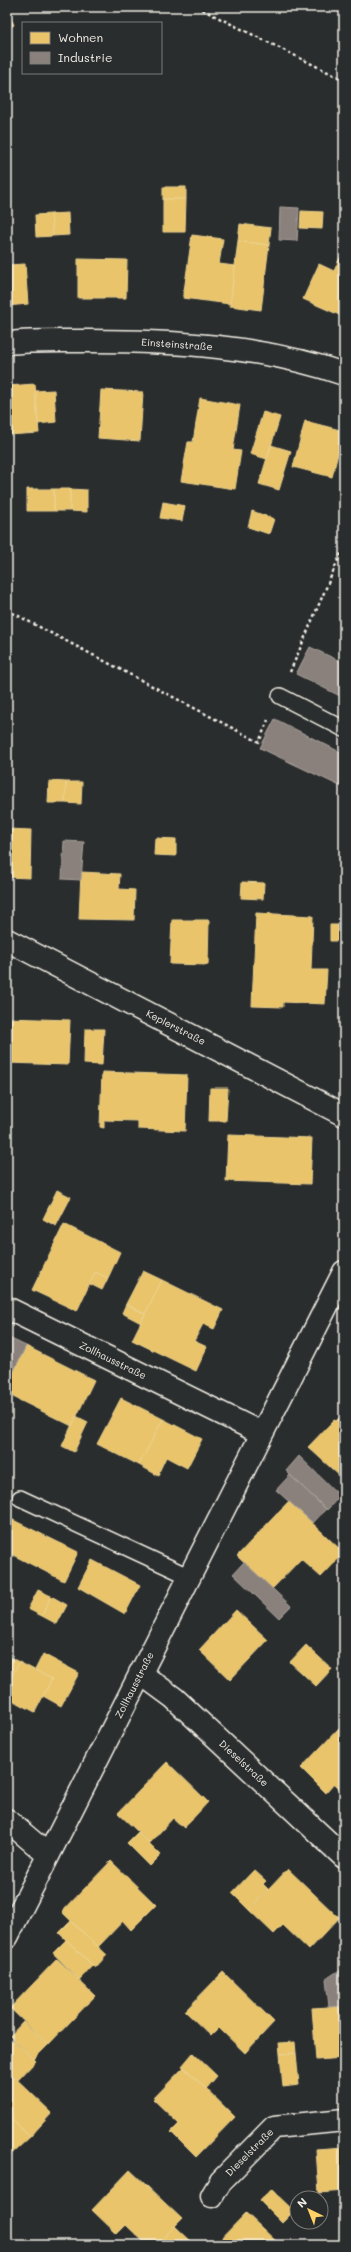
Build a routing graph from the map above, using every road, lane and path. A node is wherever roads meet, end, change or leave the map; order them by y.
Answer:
1 (197, 7) edge
2 (344, 80) edge
3 (7, 343) edge
4 (344, 374) edge
5 (344, 546) edge
6 (7, 610) edge
7 (280, 696) junction
8 (344, 729) edge
9 (7, 940) edge
10 (344, 1115) edge
11 (344, 1272) edge
12 (7, 1308) edge
13 (262, 1434) junction
14 (20, 1498) dead end
15 (190, 1577) junction
16 (140, 1673) junction
17 (7, 1820) edge
18 (48, 1854) junction
19 (344, 1857) edge
20 (7, 1937) edge
21 (344, 2120) edge
22 (212, 2196) dead end

1 - 2 path
3 - 4 street, Einsteinstraße
5 - 7 path
6 - 7 path
7 - 8 lane
9 - 10 street, Keplerstraße
11 - 13 street, Zollhausstraße
12 - 13 street, Zollhausstraße
13 - 15 street, Zollhausstraße
14 - 15 lane
15 - 16 street, Zollhausstraße
16 - 18 street, Zollhausstraße
16 - 19 street, Dieselstraße
17 - 18 street
18 - 20 street, Zollhausstraße
21 - 22 street, Dieselstraße

